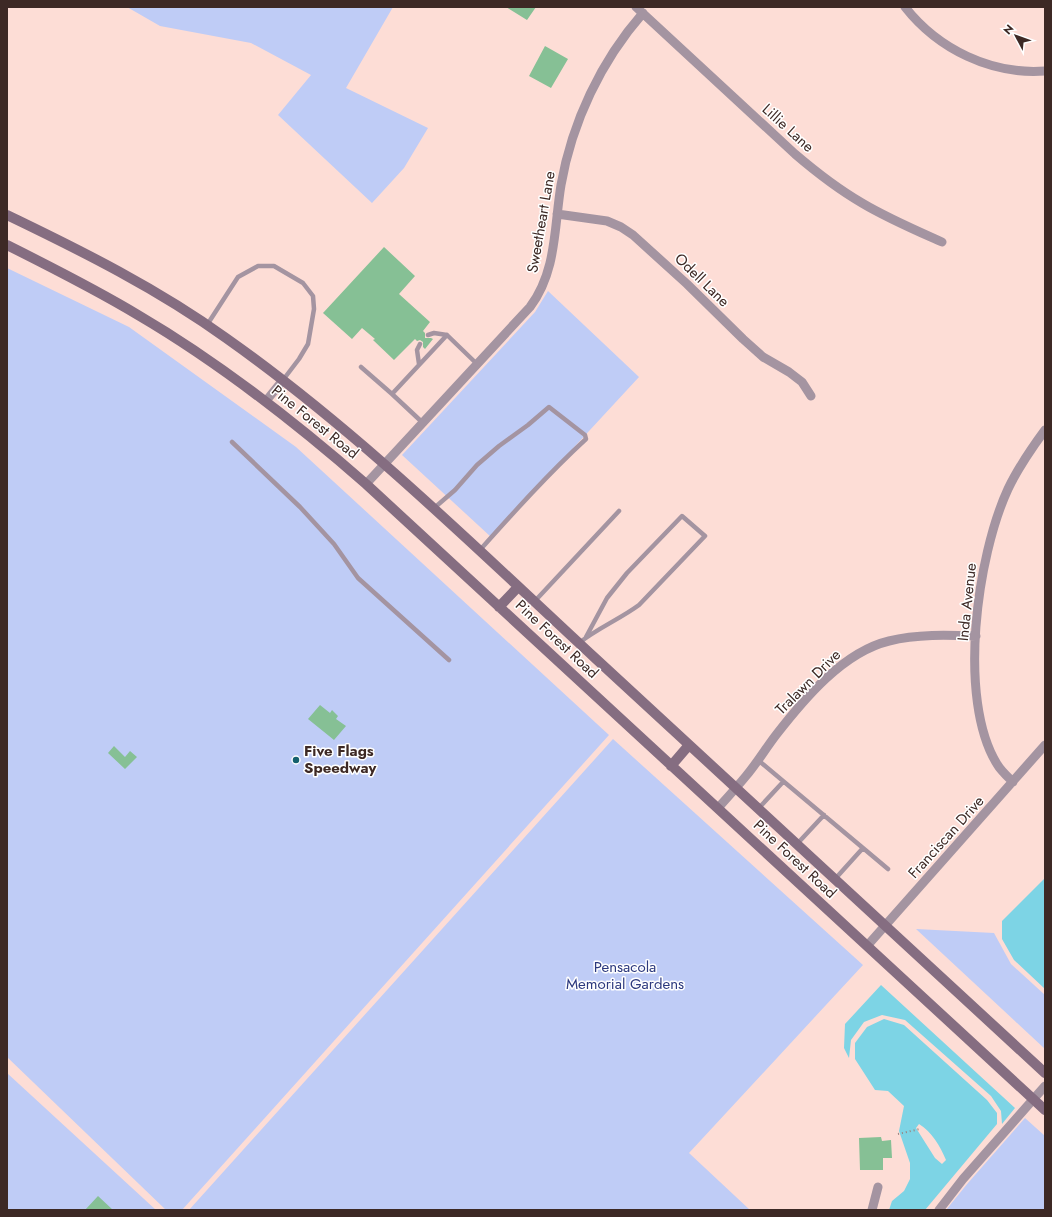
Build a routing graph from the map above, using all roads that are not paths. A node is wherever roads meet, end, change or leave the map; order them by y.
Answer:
1 (905, 7) edge
2 (639, 9) edge
3 (1045, 71) edge
4 (557, 214) junction
5 (7, 215) edge
6 (942, 242) dead end
7 (7, 245) edge
8 (207, 325) junction
9 (428, 335) dead end
10 (447, 335) junction
11 (420, 344) dead end
12 (420, 364) junction
13 (478, 364) junction
14 (361, 367) dead end
15 (282, 380) junction
16 (392, 394) junction
17 (811, 396) dead end
18 (266, 401) junction
19 (423, 423) junction
20 (1045, 430) edge
21 (232, 442) dead end
22 (384, 464) junction
23 (366, 484) junction
24 (433, 509) junction
25 (619, 511) dead end
26 (480, 551) junction
27 (518, 587) junction
28 (534, 602) junction
29 (499, 607) junction
30 (976, 636) junction
31 (583, 640) junction
32 (449, 660) dead end
33 (689, 745) junction
34 (1045, 745) edge
35 (758, 760) junction
36 (671, 766) junction
37 (783, 782) junction
38 (1013, 782) junction
39 (736, 788) junction
40 (718, 808) junction
41 (758, 809) junction
42 (824, 815) junction
43 (797, 844) junction
44 (863, 848) junction
45 (888, 869) dead end
46 (835, 879) junction
47 (886, 926) junction
48 (868, 946) junction
49 (1045, 1073) edge
50 (1045, 1086) edge
51 (1033, 1099) junction
52 (1045, 1110) edge
53 (878, 1187) dead end
54 (872, 1210) edge
55 (938, 1210) edge

1 - 3 street
2 - 4 street, Sweetheart Lane
2 - 6 street, Lillie Lane
4 - 13 street, Sweetheart Lane
4 - 17 street, Odell Lane
5 - 8 main road, Pine Forest Road
7 - 18 main road, Pine Forest Road
8 - 15 main road, Pine Forest Road
8 - 15 lane
9 - 10 lane
10 - 12 lane
10 - 13 lane
11 - 12 lane
12 - 16 lane
13 - 19 street, Sweetheart Lane
14 - 16 lane
15 - 18 street
15 - 22 main road, Pine Forest Road
16 - 19 lane
18 - 23 main road, Pine Forest Road
19 - 22 street, Sweetheart Lane
20 - 30 street, Inda Avenue
21 - 32 lane
22 - 23 street, Sweetheart Lane
22 - 24 main road, Pine Forest Road
23 - 29 main road, Pine Forest Road
24 - 26 main road, Pine Forest Road
24 - 26 lane
25 - 28 lane
26 - 27 main road, Pine Forest Road
27 - 28 main road, Pine Forest Road
27 - 29 main road
28 - 31 main road, Pine Forest Road
29 - 36 main road, Pine Forest Road
30 - 35 street, Tralawn Drive
30 - 38 street, Inda Avenue
31 - 31 lane
31 - 33 main road, Pine Forest Road
33 - 36 main road
33 - 39 main road, Pine Forest Road
34 - 38 street, Franciscan Drive
35 - 37 lane
35 - 39 street, Tralawn Drive
36 - 40 main road, Pine Forest Road
37 - 41 lane
37 - 42 lane
38 - 47 street, Franciscan Drive
39 - 40 street, Tralawn Drive
39 - 41 main road, Pine Forest Road
40 - 48 main road, Pine Forest Road
41 - 43 main road, Pine Forest Road
42 - 43 lane
42 - 44 lane
43 - 46 main road, Pine Forest Road
44 - 45 lane
44 - 46 lane
46 - 47 main road, Pine Forest Road
47 - 48 street, Franciscan Drive
47 - 49 main road, Pine Forest Road
48 - 51 main road, Pine Forest Road
50 - 51 street
51 - 52 main road, Pine Forest Road
51 - 55 street
53 - 54 street

